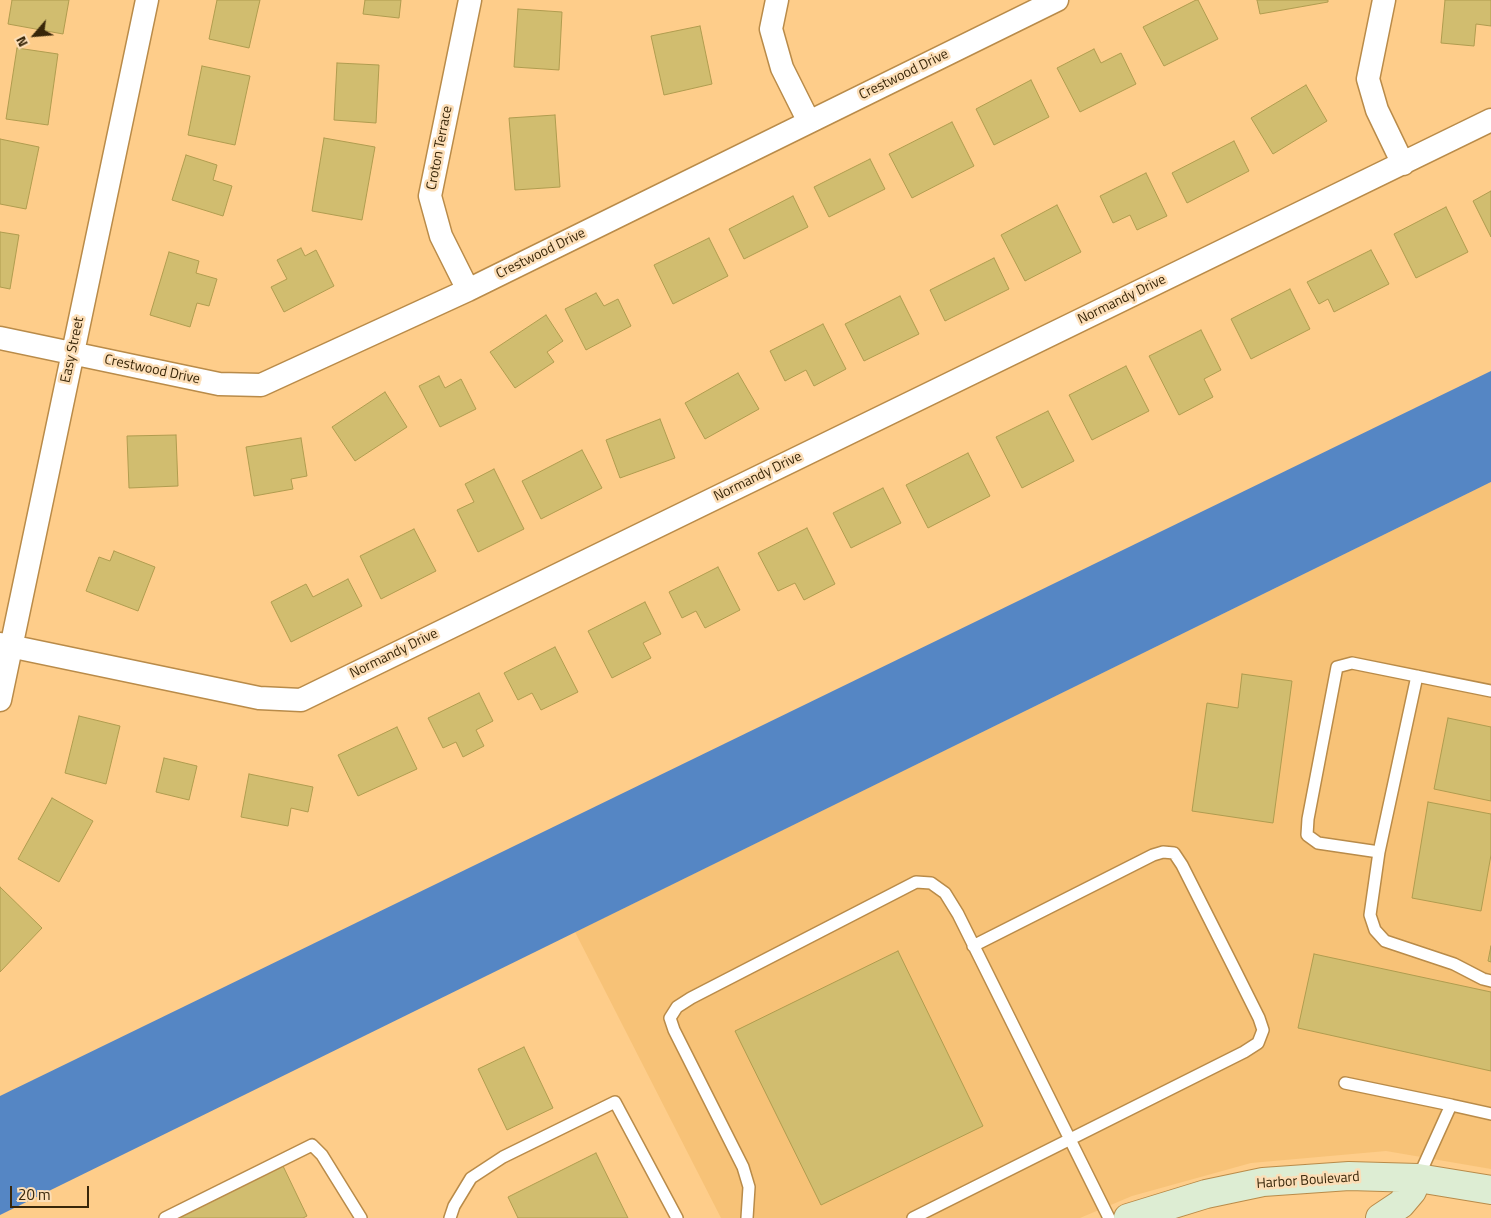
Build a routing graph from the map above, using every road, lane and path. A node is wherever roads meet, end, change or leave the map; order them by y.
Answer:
1 (146, 0) edge
2 (470, 0) edge
3 (777, 0) edge
4 (1057, 0) edge
5 (1384, 0) edge
6 (1491, 120) edge
7 (809, 122) junction
8 (1403, 164) junction
9 (468, 290) junction
10 (0, 338) edge
11 (73, 353) junction
12 (6, 645) edge
13 (1417, 676) junction
14 (1491, 691) edge
15 (0, 700) edge
16 (1379, 852) junction
17 (974, 946) junction
18 (1491, 981) edge
19 (1345, 1083) dead end
20 (1451, 1105) junction
21 (1491, 1114) edge
22 (1070, 1138) junction
23 (1418, 1178) junction
24 (1491, 1190) edge
25 (165, 1218) edge
26 (361, 1218) edge
27 (450, 1218) edge
28 (676, 1218) edge
29 (747, 1218) edge
30 (914, 1218) edge
31 (1109, 1218) edge
32 (1128, 1218) edge
33 (1380, 1218) edge

1 - 11 street, Easy Street
2 - 9 street, Croton Terrace
3 - 7 street
4 - 7 street, Crestwood Drive
5 - 8 street
6 - 8 street, Normandy Drive
7 - 9 street, Crestwood Drive
8 - 12 street, Normandy Drive
9 - 11 street, Crestwood Drive
10 - 11 street, Crestwood Drive
11 - 12 street, Easy Street
12 - 15 street, Easy Street
13 - 14 lane
13 - 16 lane
13 - 16 lane
16 - 18 lane
17 - 22 lane
17 - 22 lane
17 - 29 lane
19 - 20 lane
20 - 21 lane
20 - 23 lane
22 - 30 lane
22 - 31 lane
23 - 24 street, Harbor Boulevard
23 - 32 street, Harbor Boulevard
23 - 33 street
25 - 26 lane
27 - 28 lane

